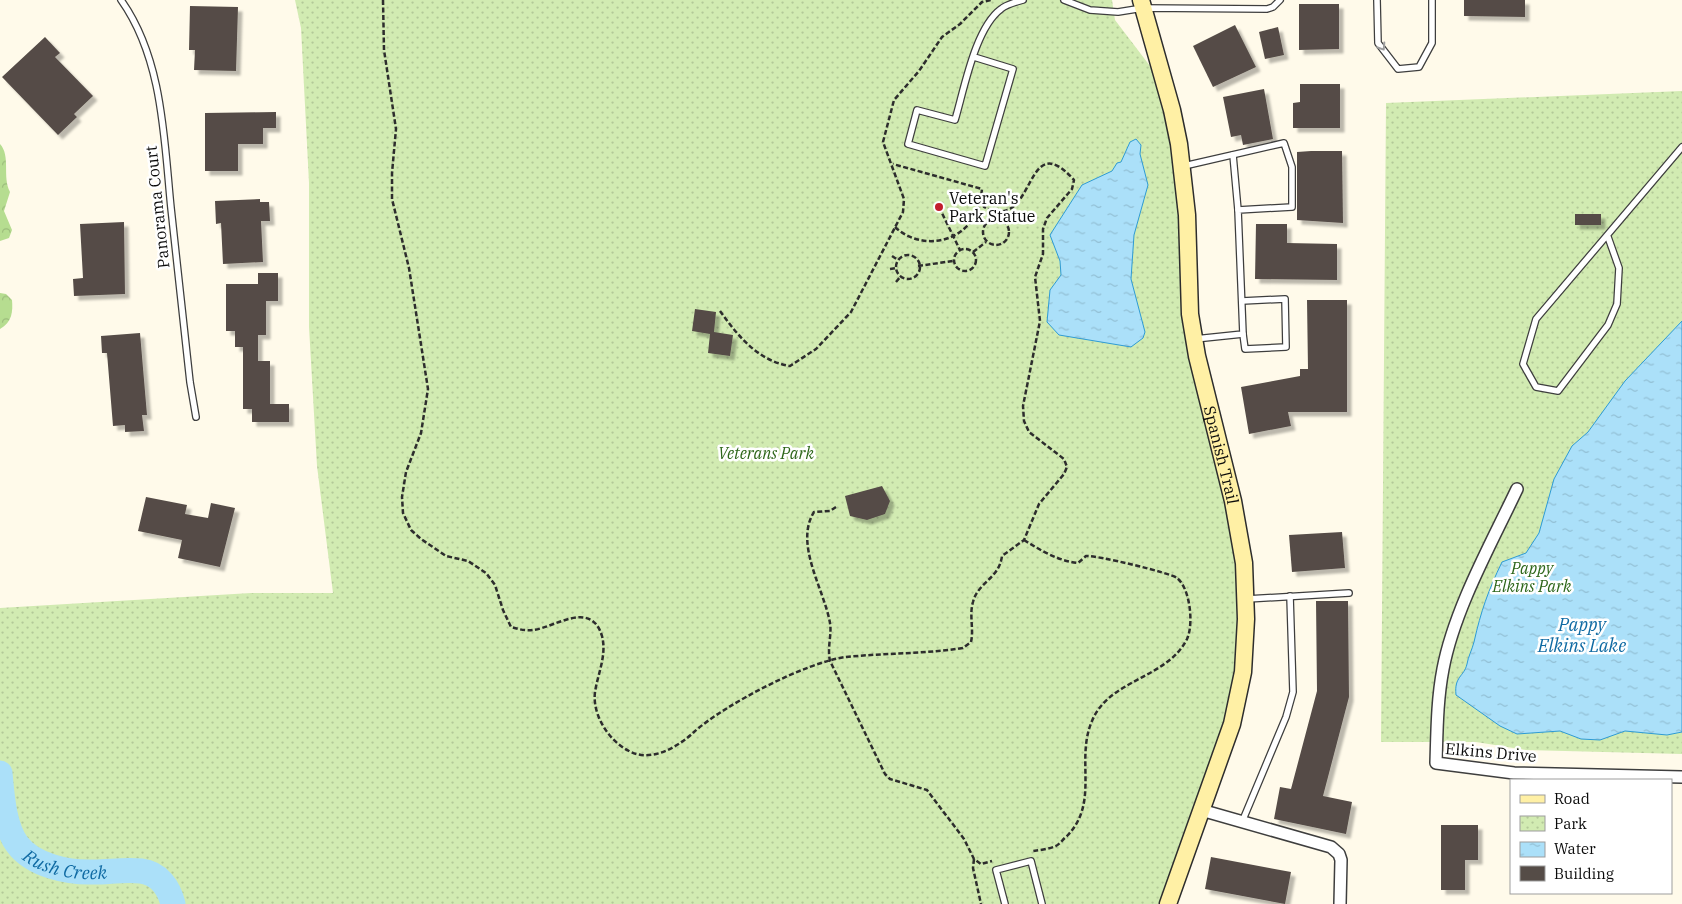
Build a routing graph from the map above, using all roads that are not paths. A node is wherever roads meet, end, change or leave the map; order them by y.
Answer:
1 (121, 0) edge
2 (1023, 0) edge
3 (1064, 0) edge
4 (1171, 0) edge
5 (1280, 0) edge
6 (1377, 0) edge
7 (1432, 0) edge
8 (1142, 4) edge
9 (1168, 8) junction
10 (974, 57) junction
11 (1682, 147) edge
12 (1233, 155) junction
13 (1182, 167) junction
14 (1238, 210) junction
15 (1608, 236) junction
16 (1242, 301) junction
17 (1243, 334) junction
18 (1194, 340) junction
19 (196, 417) dead end
20 (1516, 490) dead end
21 (1349, 593) dead end
22 (1290, 596) junction
23 (1245, 599) junction
24 (1682, 777) edge
25 (1201, 810) junction
26 (1242, 822) junction
27 (1005, 904) edge
28 (1042, 904) edge
29 (1168, 904) edge
30 (1340, 904) edge

1 - 19 lane, Panorama Court
2 - 10 lane
3 - 8 lane
4 - 9 lane
5 - 9 lane
6 -> 7 lane
8 - 9 lane
8 - 13 street, Spanish Trail
10 - 10 lane
11 - 15 lane
12 - 13 lane
12 - 14 lane
12 - 14 lane
13 - 18 street, Spanish Trail
14 - 16 lane
15 - 15 lane
16 - 17 lane
16 - 17 lane
17 - 18 lane
18 - 23 street, Spanish Trail
20 - 24 street, Elkins Drive
21 - 22 lane
22 - 23 lane
22 - 26 lane
23 - 25 street, Spanish Trail
25 - 26 street
25 - 29 street, Spanish Trail
26 - 30 street
27 - 28 lane

